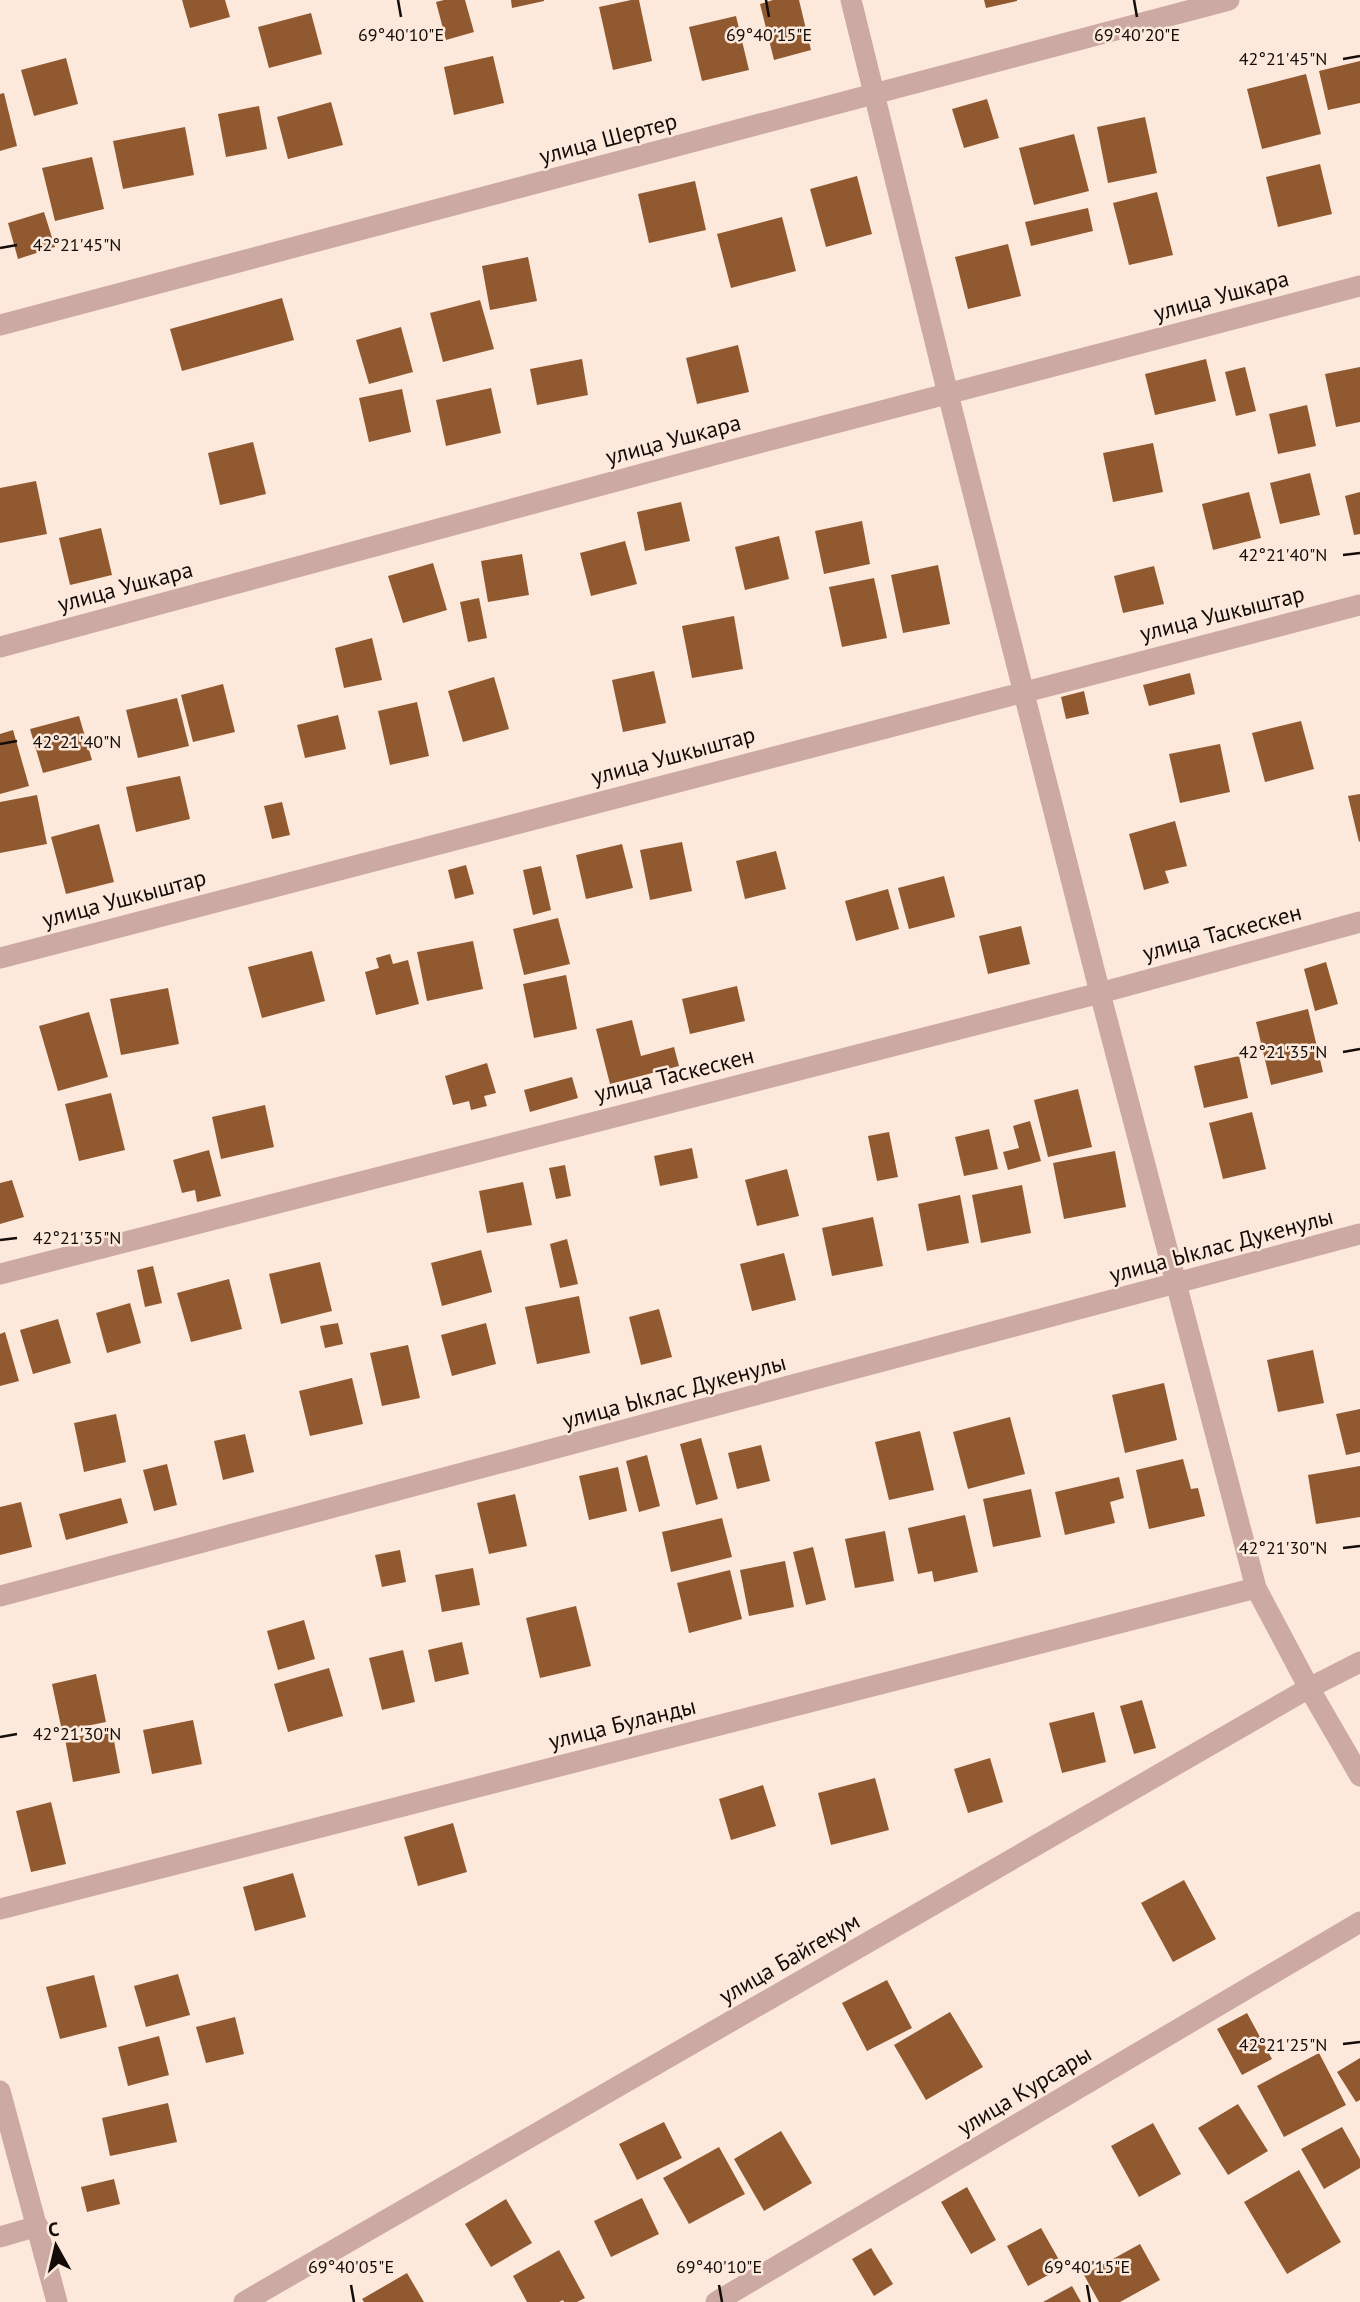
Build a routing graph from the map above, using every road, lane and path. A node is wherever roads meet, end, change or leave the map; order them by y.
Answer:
1 (851, 0) edge
2 (1229, 0) edge
3 (875, 95) junction
4 (1360, 286) edge
5 (0, 325) edge
6 (947, 394) junction
7 (1360, 606) edge
8 (0, 647) edge
9 (1024, 691) junction
10 (1360, 922) edge
11 (0, 958) edge
12 (1100, 993) junction
13 (1360, 1234) edge
14 (0, 1274) edge
15 (1177, 1285) junction
16 (1256, 1588) junction
17 (0, 1596) edge
18 (1360, 1662) edge
19 (1309, 1688) junction
20 (1360, 1776) edge
21 (0, 1909) edge
22 (1360, 1922) edge
23 (0, 2091) edge
24 (38, 2226) junction
25 (0, 2237) edge
26 (57, 2302) edge
27 (244, 2302) edge
28 (716, 2302) edge

1 - 3 street
2 - 3 street, улица Шертер
3 - 5 street, улица Шертер
3 - 6 street
4 - 6 street, улица Ушкара
6 - 8 street, улица Ушкара
6 - 9 street
7 - 9 street, улица Ушкыштар
9 - 11 street, улица Ушкыштар
9 - 12 street
10 - 12 street, улица Таскескен
12 - 14 street, улица Таскескен
12 - 15 street
13 - 15 street, улица Ыклас Дукенулы
15 - 16 street
15 - 17 street, улица Ыклас Дукенулы
16 - 19 street
16 - 21 street, улица Буланды
18 - 19 street, улица Байгекум
19 - 20 street
19 - 27 street, улица Байгекум
22 - 28 street, улица Курсары
23 - 24 street
24 - 25 street
24 - 26 street

